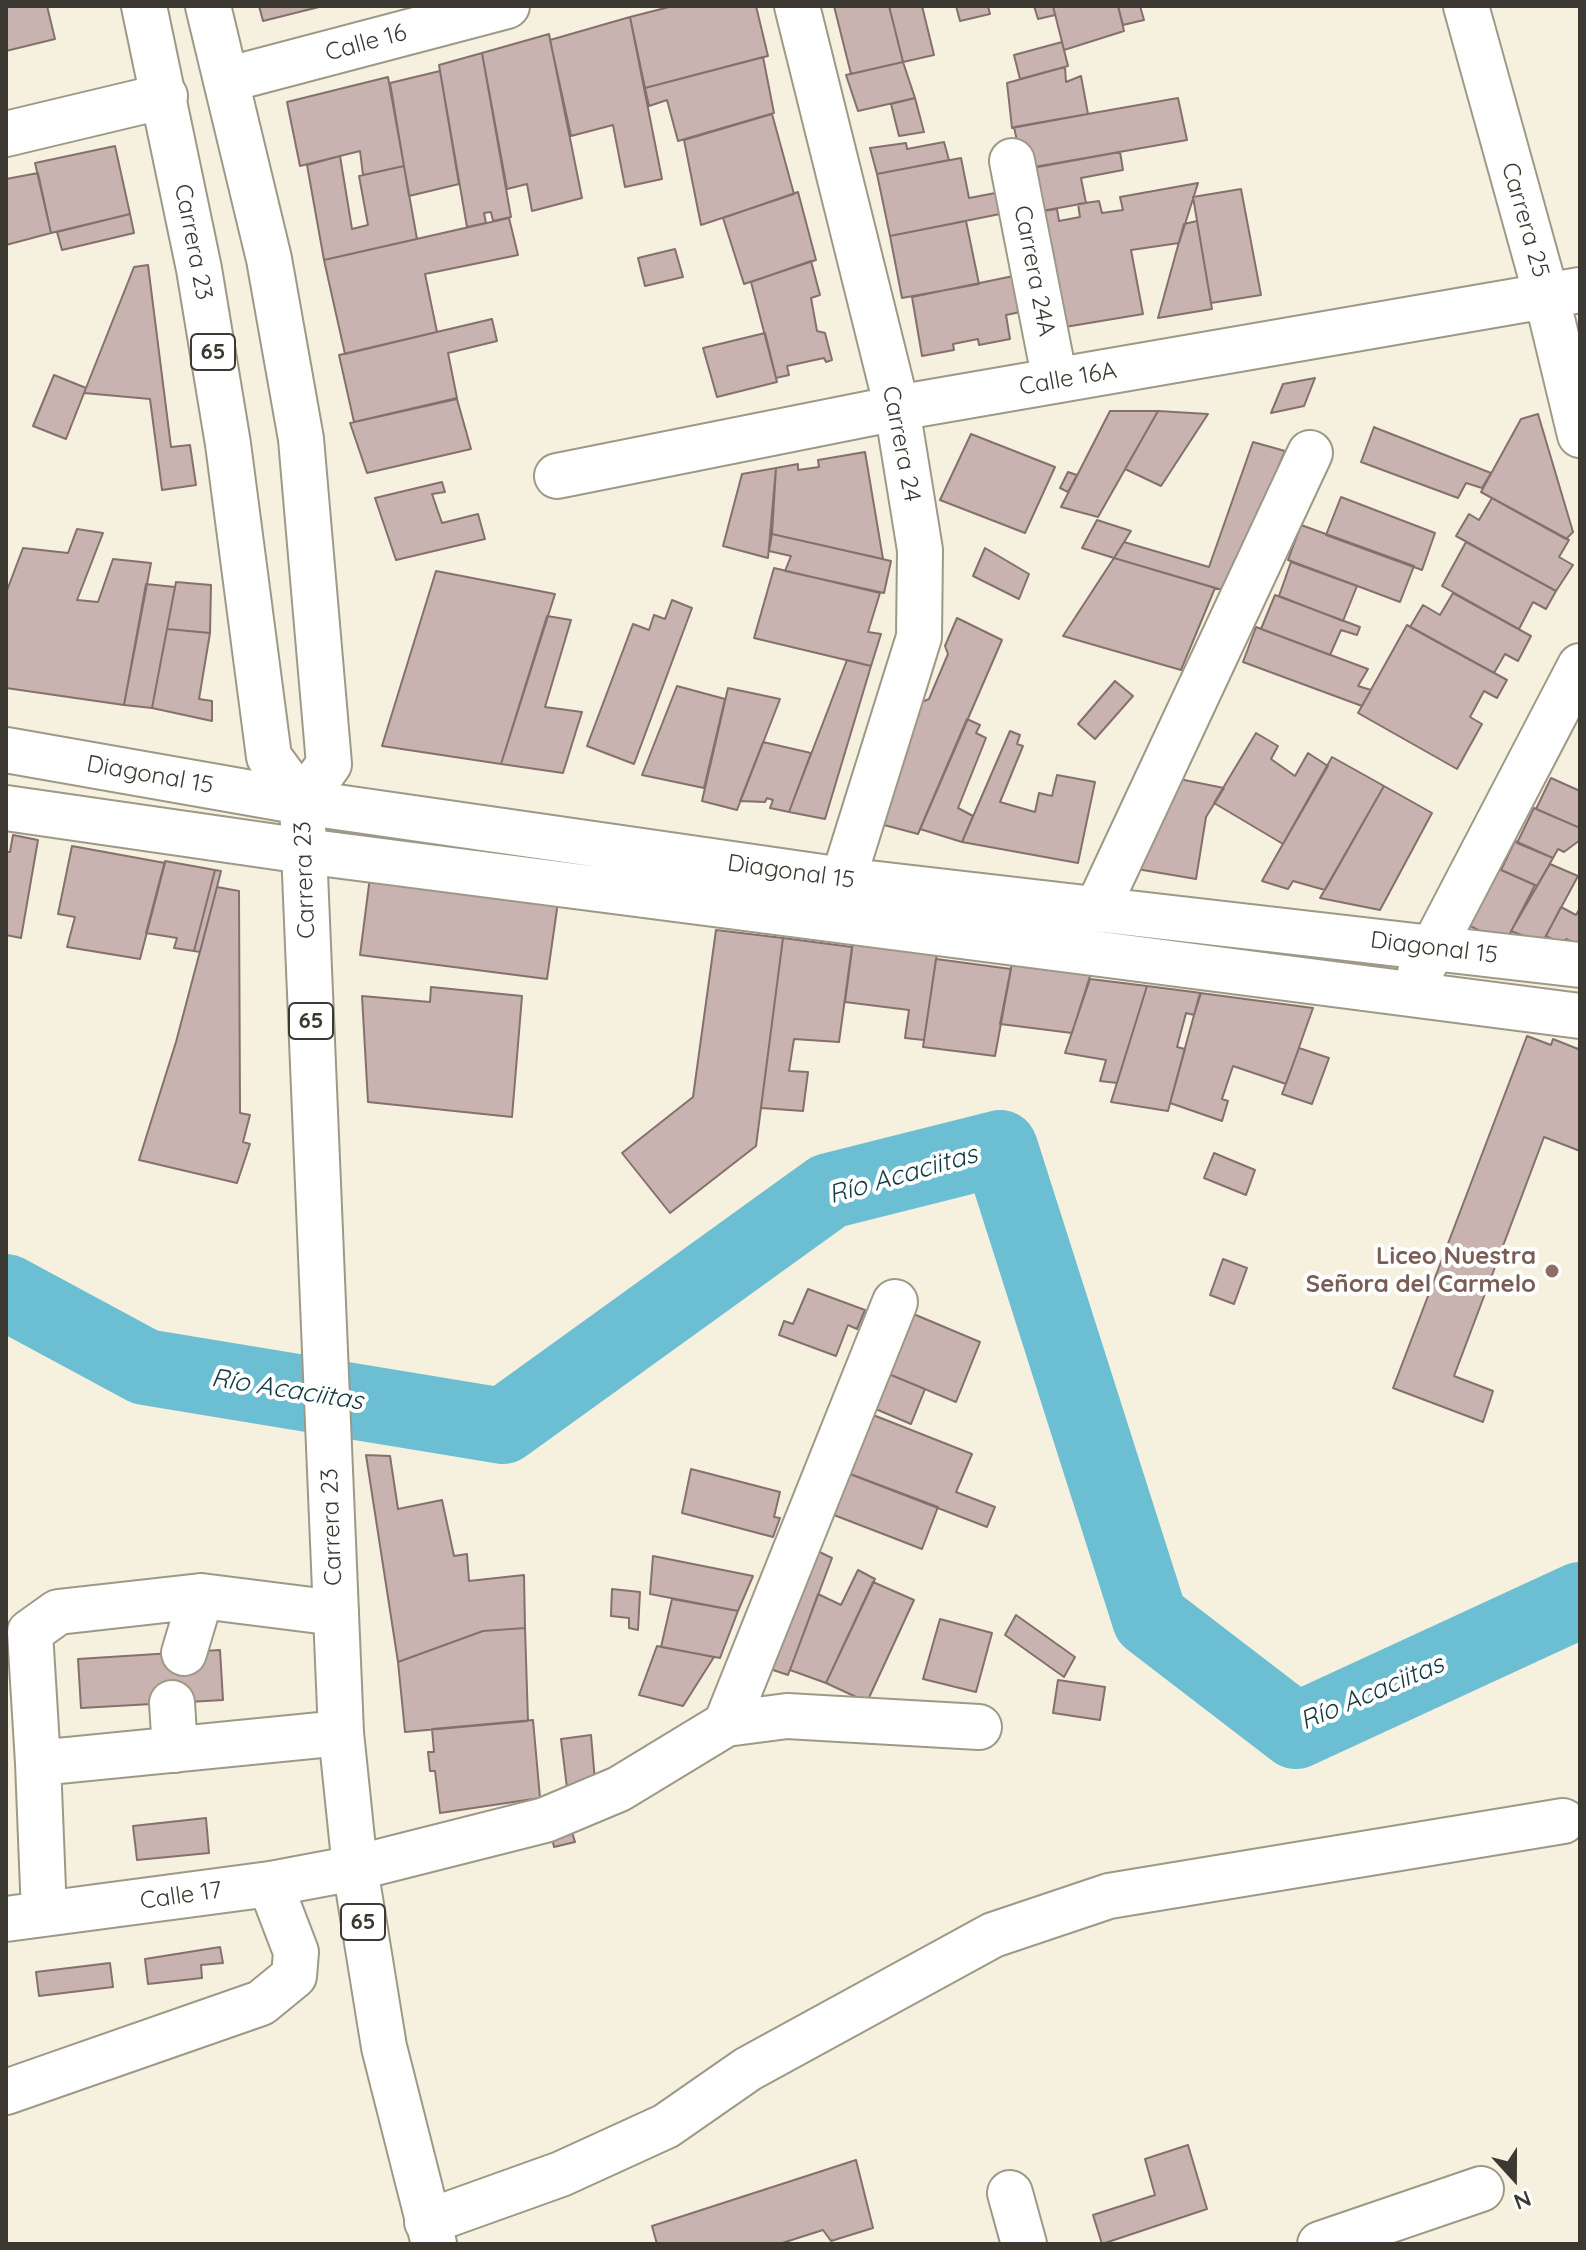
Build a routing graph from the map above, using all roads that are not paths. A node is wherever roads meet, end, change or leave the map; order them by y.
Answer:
1 (144, 6) edge
2 (208, 6) edge
3 (507, 6) edge
4 (797, 6) edge
5 (1466, 6) edge
6 (226, 80) junction
7 (165, 96) junction
8 (6, 134) edge
9 (1012, 161) dead end
10 (1564, 294) edge
11 (1055, 381) junction
12 (897, 408) junction
13 (1580, 435) edge
14 (1310, 453) dead end
15 (557, 476) dead end
16 (1580, 666) edge
17 (6, 750) edge
18 (302, 802) junction
19 (6, 808) edge
20 (304, 851) junction
21 (843, 880) junction
22 (1097, 909) junction
23 (1432, 947) junction
24 (1580, 965) edge
25 (1411, 993) junction
26 (1580, 1016) edge
27 (895, 1302) dead end
28 (201, 1596) junction
29 (335, 1603) junction
30 (184, 1653) dead end
31 (172, 1703) dead end
32 (726, 1724) junction
33 (979, 1727) dead end
34 (341, 1733) junction
35 (175, 1750) junction
36 (38, 1763) junction
37 (1563, 1821) dead end
38 (355, 1868) junction
39 (270, 1884) junction
40 (25, 1917) edge
41 (6, 2092) edge
42 (1481, 2189) dead end
43 (1010, 2193) dead end
44 (431, 2233) edge
45 (1024, 2244) edge
46 (1320, 2244) edge

1 - 7 street, Carrera 23 / 65
2 - 6 street, Carrera 23
3 - 6 street, Calle 16
4 - 12 street, Carrera 24
5 - 10 street, Carrera 25
6 - 18 street, Carrera 23
7 - 8 street
7 - 18 street, Carrera 23 / 65
9 - 11 street, Carrera 24A
10 - 11 street, Calle 16A
10 - 13 street, Carrera 25
11 - 12 street, Calle 16A
12 - 15 street, Calle 16A
12 - 21 street, Carrera 24
14 - 22 street
16 - 23 street
17 - 18 street, Diagonal 15
18 - 20 street, Carrera 23 / 65
18 - 21 street, Diagonal 15
19 - 20 street, Diagonal 15
20 - 25 street, Diagonal 15
20 - 29 street, Carrera 23 / 65
21 - 22 street, Diagonal 15
22 - 23 street, Diagonal 15
23 - 24 street, Diagonal 15
23 - 25 street
25 - 26 street, Diagonal 15
27 - 32 street
28 - 29 street
28 - 30 street
28 - 36 street
29 - 34 street, Carrera 23 / 65
31 - 35 street
32 - 33 street, Calle 17
32 - 38 street, Calle 17
34 - 35 street
34 - 38 street, Carrera 23 / 65
35 - 36 street
36 - 40 street
37 - 44 street
38 - 39 street, Calle 17
38 - 44 street, Carrera 23 / 65
39 - 40 street, Calle 17
39 - 41 street
42 - 46 street
43 - 45 street

